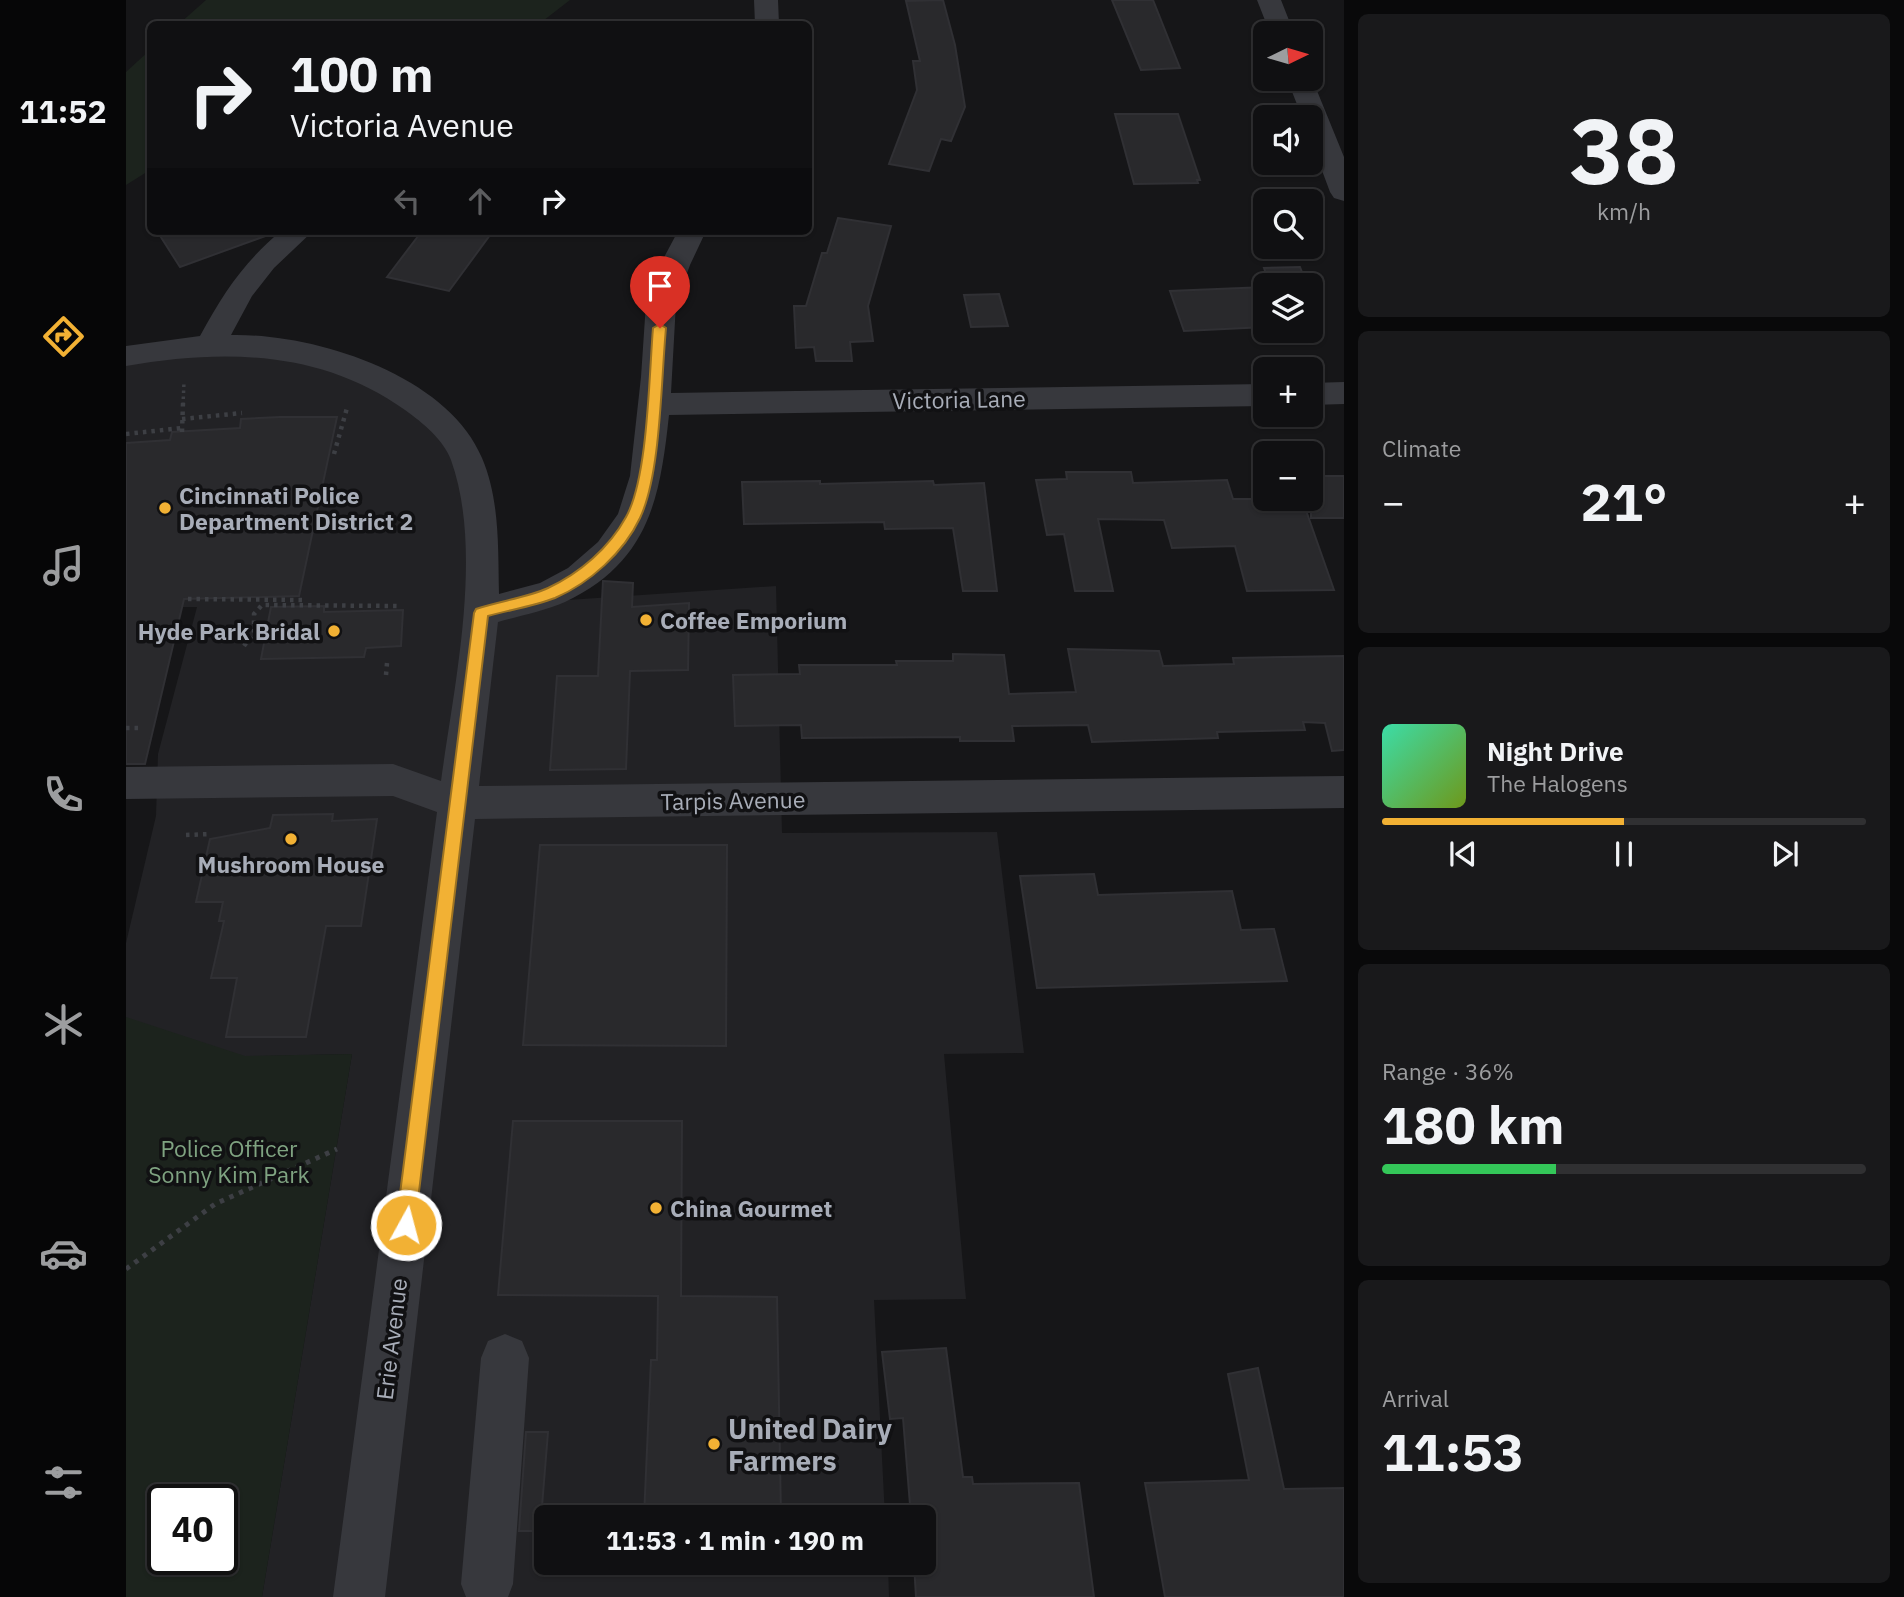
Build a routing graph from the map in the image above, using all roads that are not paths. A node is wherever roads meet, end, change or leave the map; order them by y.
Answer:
1 (766, 0) edge
2 (1269, 0) edge
3 (766, 21) edge
4 (1277, 21) edge
5 (1305, 91) edge
6 (1344, 192) edge
7 (294, 235) edge
8 (690, 235) edge
9 (210, 346) junction
10 (126, 356) edge
11 (1344, 393) edge
12 (1253, 394) edge
13 (1323, 394) edge
14 (653, 404) junction
15 (481, 613) junction
16 (126, 783) edge
17 (1344, 792) edge
18 (458, 803) junction
19 (505, 1358) dead end
20 (487, 1584) dead end
21 (359, 1597) edge

1 - 3 street
2 - 4 street
5 - 6 street
7 - 9 street
8 - 14 street
9 - 10 street, Erie Avenue
9 - 15 street, Erie Avenue
11 - 13 street
12 - 14 street, Victoria Lane
14 - 15 street
15 - 18 street, Erie Avenue
16 - 18 street, Tarpis Avenue
17 - 18 street, Tarpis Avenue
18 - 21 street, Erie Avenue
19 - 20 street

